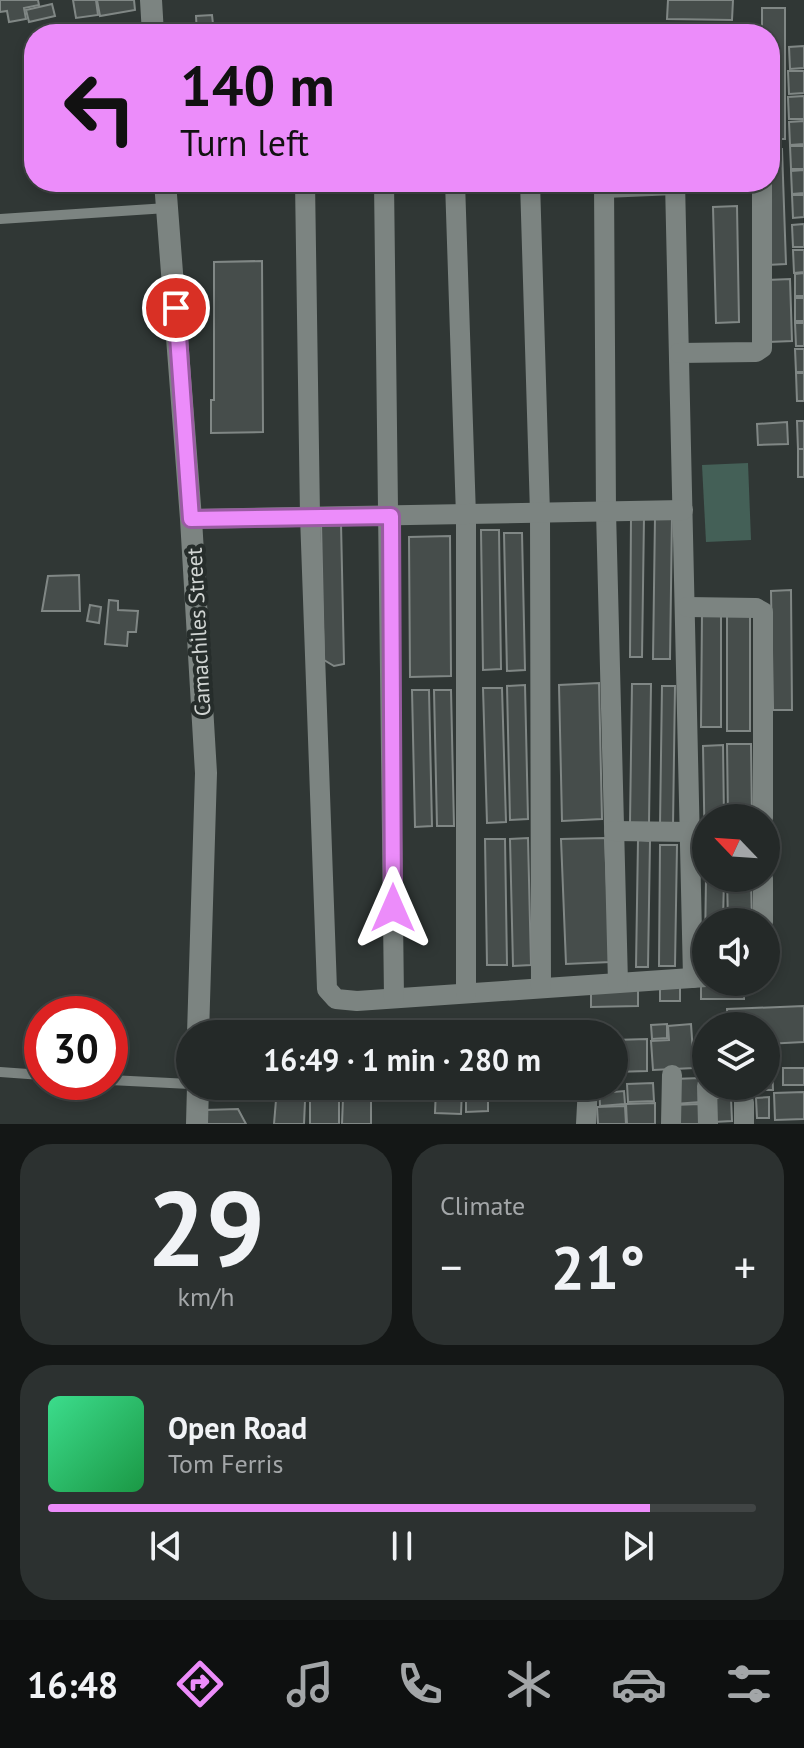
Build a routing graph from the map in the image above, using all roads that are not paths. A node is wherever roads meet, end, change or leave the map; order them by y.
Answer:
1 (151, 0) edge
2 (152, 24) edge
3 (166, 192) edge
4 (305, 192) edge
5 (384, 192) edge
6 (455, 192) edge
7 (530, 192) edge
8 (604, 192) edge
9 (675, 192) edge
10 (762, 192) edge
11 (167, 208) junction
12 (0, 219) edge
13 (679, 353) junction
14 (683, 510) junction
15 (606, 511) junction
16 (540, 513) junction
17 (310, 516) junction
18 (391, 516) junction
19 (466, 516) junction
20 (191, 519) junction
21 (687, 607) junction
22 (763, 804) edge
23 (614, 831) junction
24 (691, 832) junction
25 (696, 908) edge
26 (692, 978) edge
27 (618, 983) junction
28 (541, 988) junction
29 (466, 993) junction
30 (394, 998) junction
31 (198, 1020) edge
32 (0, 1072) edge
33 (24, 1074) edge
34 (672, 1075) dead end
35 (128, 1081) edge
36 (176, 1083) edge
37 (198, 1100) edge
38 (587, 1100) edge
39 (707, 1100) edge
40 (744, 1102) dead end
41 (197, 1124) edge
42 (586, 1124) edge
43 (671, 1124) edge
44 (708, 1124) edge
45 (744, 1124) edge

1 - 2 street
3 - 11 street, Camachiles Street
4 - 17 street
5 - 18 street
6 - 19 street
7 - 16 street
8 - 15 street
9 - 13 street
10 - 13 street
11 - 12 lane
11 - 20 street, Camachiles Street
13 - 14 street
14 - 15 street
14 - 21 street
15 - 16 street
15 - 23 street
16 - 19 street
16 - 28 street
17 - 18 street
17 - 20 street
17 - 30 street
18 - 19 street
18 - 30 street
19 - 29 street
20 - 31 street, Camachiles Street
21 - 22 street
21 - 24 street
23 - 24 street
23 - 27 street
24 - 25 street
26 - 27 street
27 - 28 street
28 - 29 street
29 - 30 street
32 - 33 lane
34 - 43 street
35 - 36 lane
37 - 41 street
38 - 42 street
39 - 44 street
40 - 45 street

